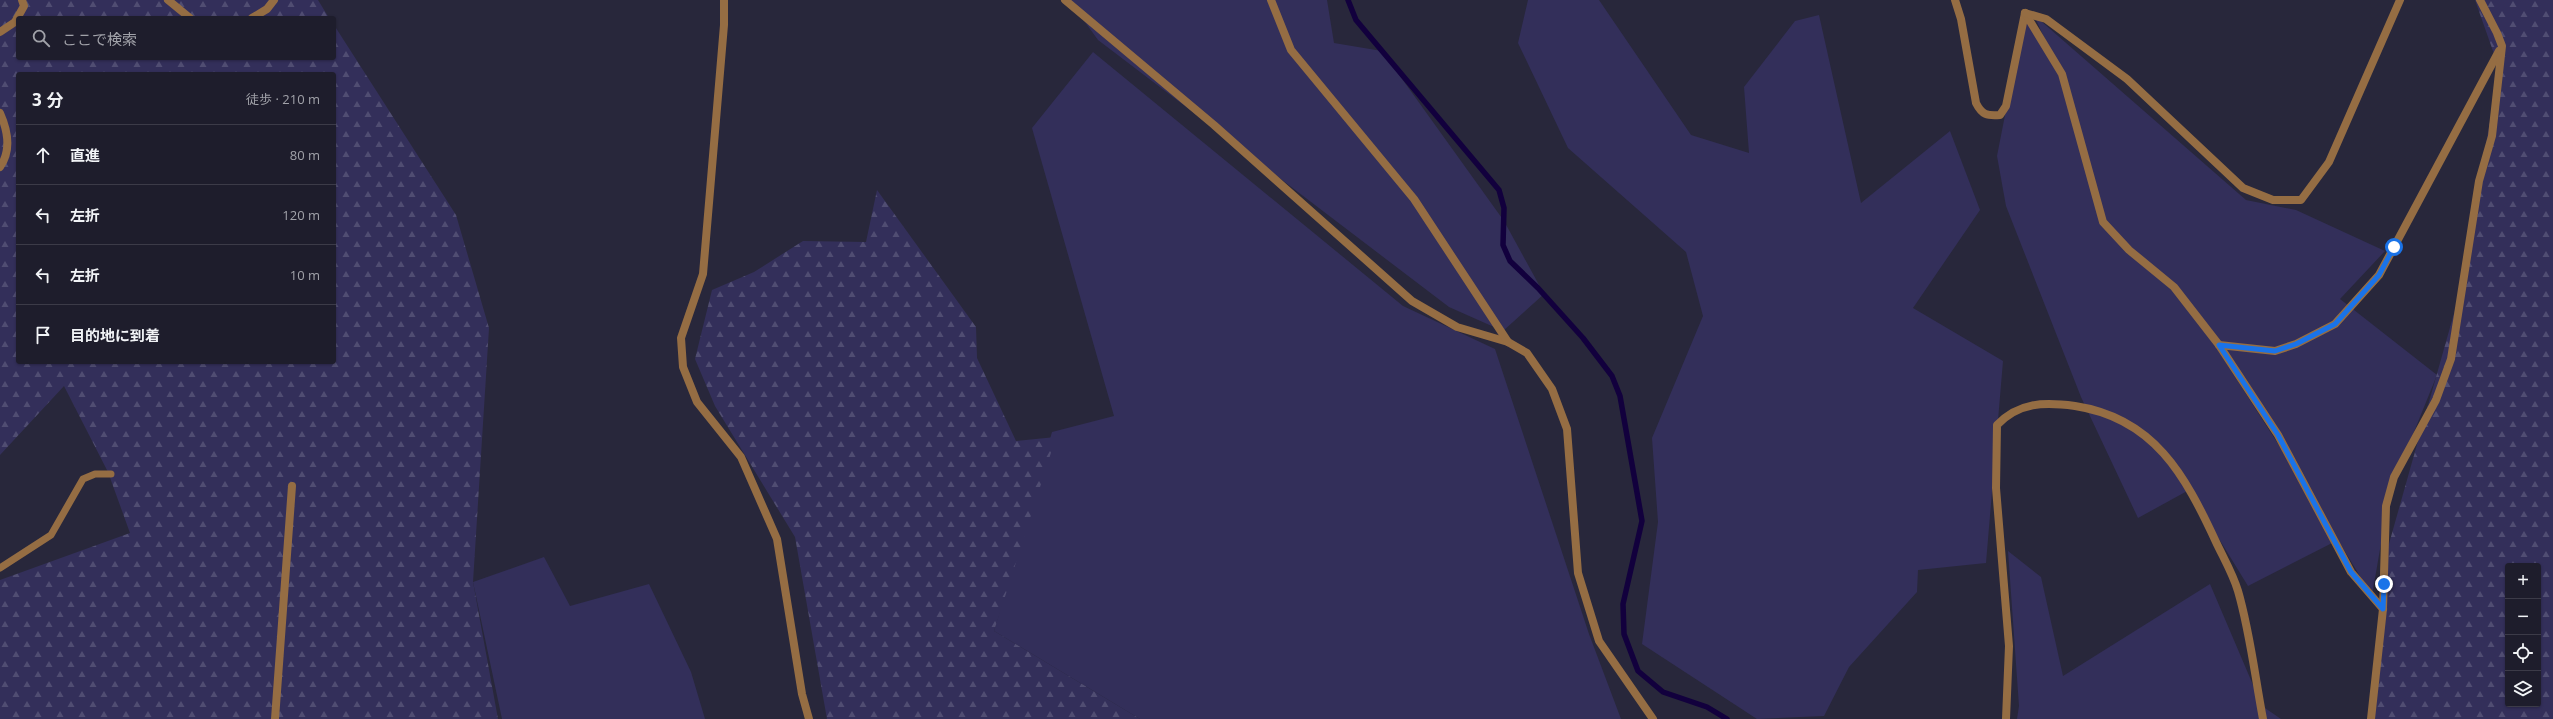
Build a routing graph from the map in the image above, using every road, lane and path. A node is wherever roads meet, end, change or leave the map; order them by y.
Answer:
1 (22, 0) edge
2 (168, 0) edge
3 (274, 0) edge
4 (724, 0) edge
5 (1065, 0) edge
6 (1271, 0) edge
7 (1955, 0) edge
8 (2400, 0) edge
9 (2480, 0) edge
10 (2025, 13) junction
11 (18, 16) edge
12 (188, 16) edge
13 (255, 16) edge
14 (16, 20) edge
15 (0, 32) edge
16 (2502, 46) junction
17 (0, 113) edge
18 (0, 167) edge
19 (1508, 342) junction
20 (2219, 345) junction
21 (111, 474) dead end
22 (292, 486) dead end
23 (0, 568) edge
24 (2383, 609) junction
25 (275, 719) edge
26 (809, 719) edge
27 (1653, 719) edge
28 (2006, 719) edge
29 (2263, 719) edge
30 (2371, 719) edge

1 - 11 street
2 - 12 street
3 - 13 street
4 - 26 street
5 - 19 street
6 - 19 street
7 - 10 street
8 - 10 street
9 - 16 street
10 - 20 street
14 - 15 street
16 - 20 street
16 - 24 street
17 - 18 street
19 - 27 street
20 - 24 street
21 - 23 lane
22 - 25 street
24 - 30 street
28 - 29 street

